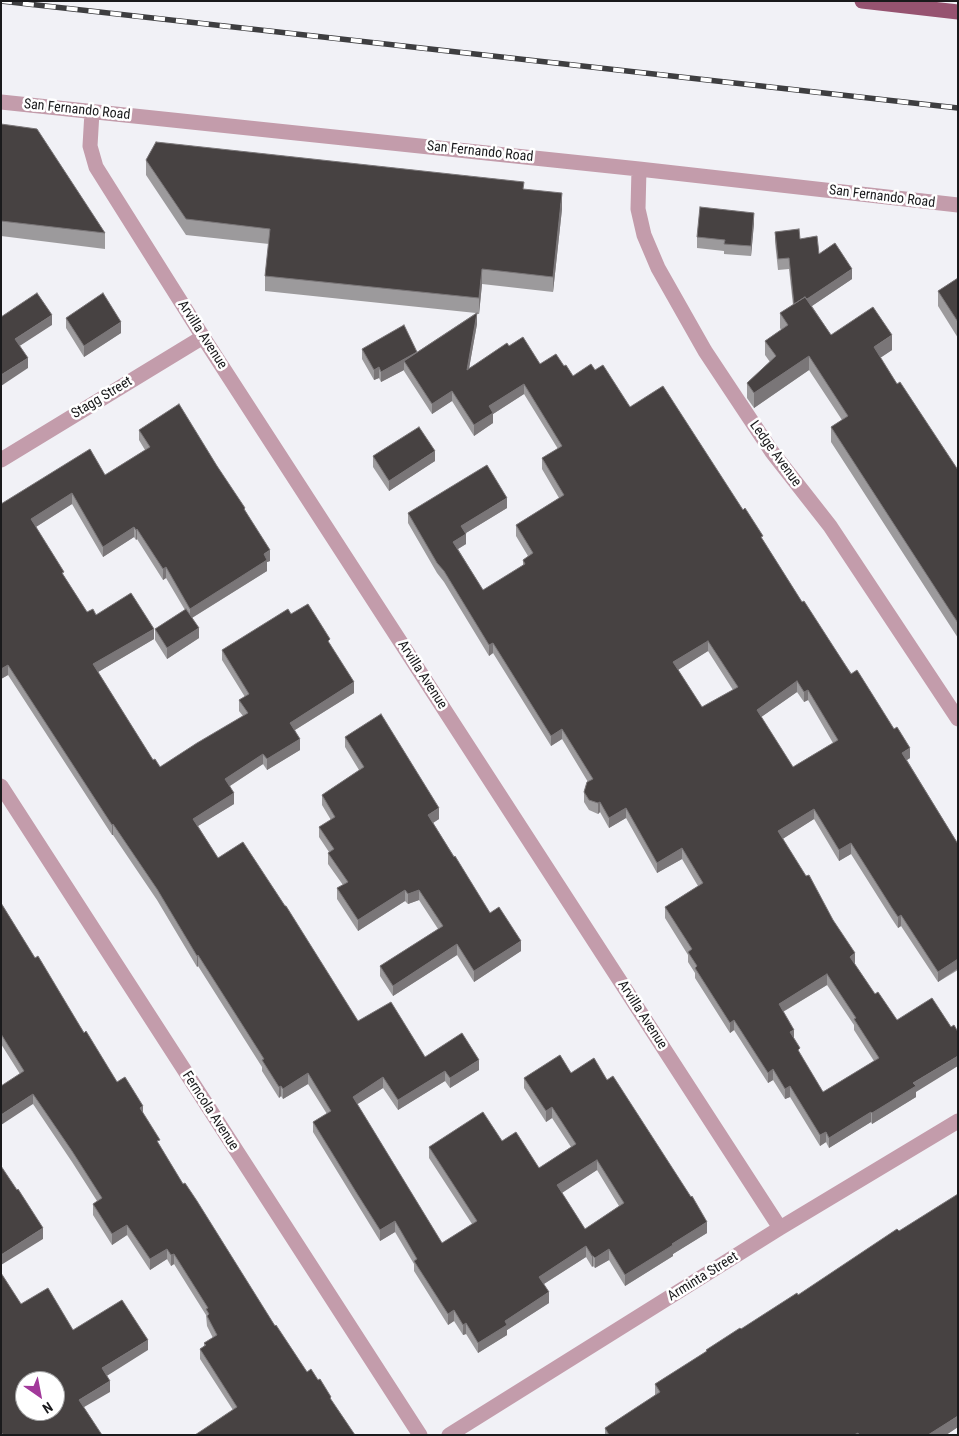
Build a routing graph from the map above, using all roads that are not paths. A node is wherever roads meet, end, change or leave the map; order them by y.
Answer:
1 (862, 1) edge
2 (958, 12) edge
3 (1, 102) edge
4 (92, 112) junction
5 (639, 169) junction
6 (958, 205) edge
7 (203, 337) junction
8 (1, 460) edge
9 (958, 719) edge
10 (1, 786) edge
11 (958, 1121) edge
12 (780, 1228) junction
13 (420, 1435) edge
14 (449, 1435) edge

1 - 2 main road
3 - 4 street, San Fernando Road
4 - 5 street, San Fernando Road
4 - 7 street, Arvilla Avenue
5 - 6 street, San Fernando Road
5 - 9 street, Ledge Avenue
7 - 8 street, Stagg Street
7 - 12 street, Arvilla Avenue
10 - 13 street, Ferncola Avenue
11 - 12 street, Arminta Street
12 - 14 street, Arminta Street

